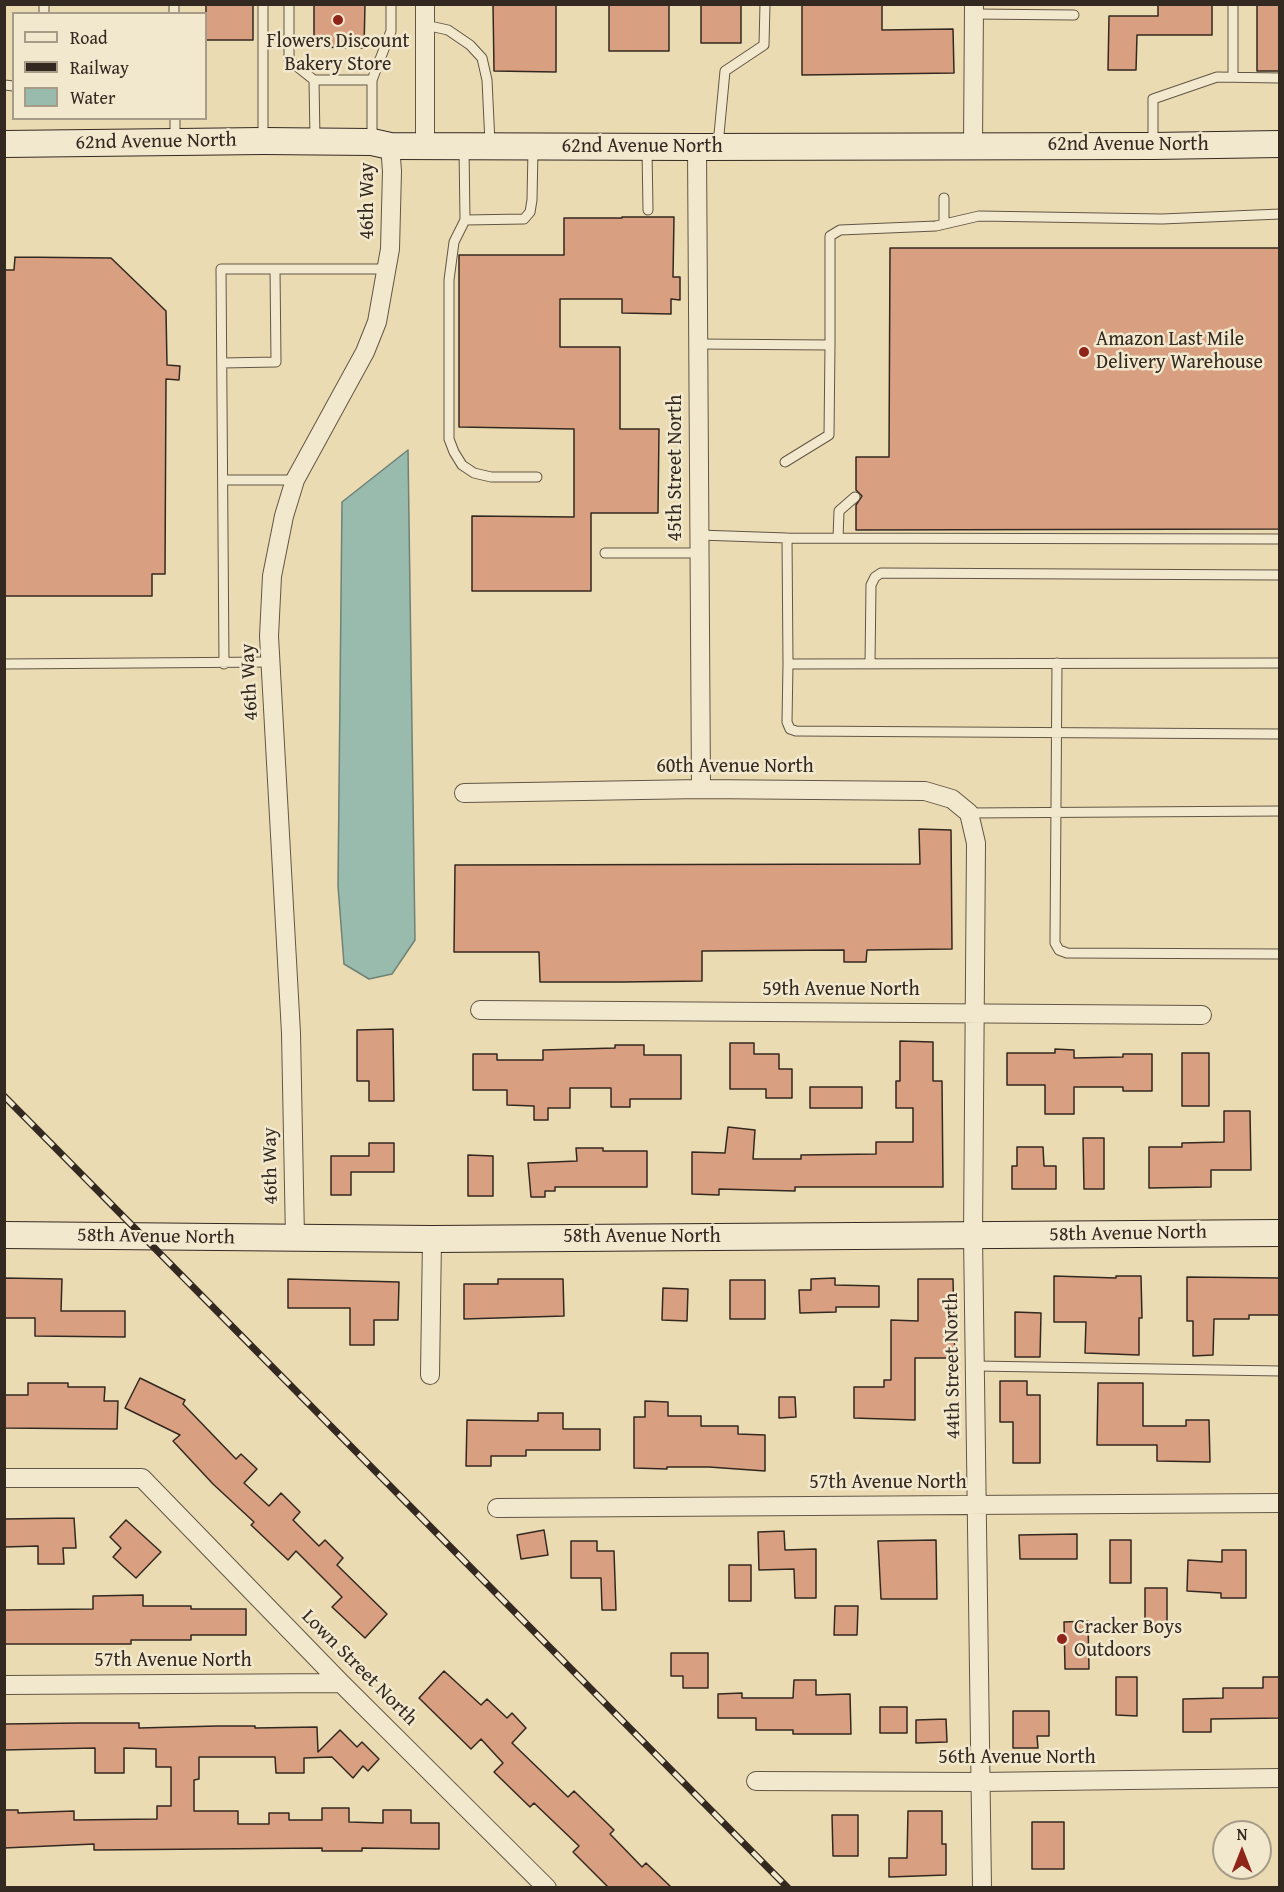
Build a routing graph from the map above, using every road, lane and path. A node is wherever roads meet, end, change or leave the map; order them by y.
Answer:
1 (263, 4) edge
2 (290, 4) edge
3 (391, 4) edge
4 (425, 4) edge
5 (765, 4) edge
6 (1233, 4) edge
7 (974, 9) edge
8 (1023, 10) edge
9 (1074, 15) dead end
10 (425, 25) junction
11 (1233, 77) junction
12 (1280, 78) edge
13 (314, 80) junction
14 (372, 80) junction
15 (175, 130) edge
16 (263, 141) junction
17 (315, 141) junction
18 (4, 144) edge
19 (381, 144) junction
20 (1280, 144) edge
21 (425, 146) junction
22 (464, 146) junction
23 (490, 146) junction
24 (533, 146) junction
25 (973, 146) junction
26 (1153, 146) junction
27 (647, 147) junction
28 (707, 147) junction
29 (944, 198) dead end
30 (648, 210) dead end
31 (1280, 214) edge
32 (465, 220) junction
33 (944, 224) junction
34 (274, 269) junction
35 (387, 269) junction
36 (698, 344) junction
37 (830, 345) junction
38 (222, 363) junction
39 (785, 462) dead end
40 (537, 477) dead end
41 (223, 480) junction
42 (295, 480) junction
43 (855, 497) dead end
44 (787, 538) junction
45 (838, 538) junction
46 (1280, 539) edge
47 (699, 544) junction
48 (605, 553) dead end
49 (1280, 575) edge
50 (271, 662) junction
51 (1057, 663) junction
52 (1280, 663) edge
53 (4, 664) edge
54 (224, 664) junction
55 (788, 664) junction
56 (870, 664) junction
57 (1056, 733) junction
58 (1280, 734) edge
59 (700, 789) junction
60 (464, 792) dead end
61 (1280, 811) edge
62 (969, 813) junction
63 (1057, 813) junction
64 (1280, 954) edge
65 (480, 1010) dead end
66 (975, 1013) junction
67 (1202, 1015) dead end
68 (1280, 1233) edge
69 (4, 1235) edge
70 (973, 1236) junction
71 (295, 1238) junction
72 (432, 1239) junction
73 (976, 1366) junction
74 (1280, 1371) edge
75 (430, 1375) dead end
76 (4, 1478) edge
77 (1280, 1503) edge
78 (978, 1505) junction
79 (497, 1508) dead end
80 (341, 1683) junction
81 (4, 1685) edge
82 (1280, 1778) edge
83 (756, 1781) dead end
84 (979, 1782) junction
85 (547, 1887) edge
86 (981, 1887) edge

1 - 16 lane
2 - 13 lane
3 - 14 lane
4 - 10 street
5 - 28 lane
6 - 11 lane
7 - 8 lane
7 - 25 street
8 - 9 lane
10 - 21 street
10 - 23 lane
11 - 12 lane
11 - 26 lane
13 - 14 lane
13 - 17 lane
14 - 19 lane
15 - 16 street, 62nd Avenue North
15 - 18 street, 62nd Avenue North
16 - 17 street, 62nd Avenue North
17 - 19 street, 62nd Avenue North
19 - 21 street, 62nd Avenue North
19 - 35 street, 46th Way
20 - 26 street, 62nd Avenue North
21 - 22 street, 62nd Avenue North
22 - 23 street, 62nd Avenue North
22 - 32 lane
23 - 24 street, 62nd Avenue North
24 - 27 street, 62nd Avenue North
24 - 32 lane
25 - 26 street, 62nd Avenue North
25 - 28 street, 62nd Avenue North
27 - 28 street, 62nd Avenue North
27 - 30 lane
28 - 36 street, 45th Street North
29 - 33 lane
31 - 33 lane
32 - 40 lane
33 - 37 lane
34 - 35 lane
34 - 38 lane
34 - 38 lane
35 - 42 street, 46th Way
36 - 37 lane
36 - 47 street, 45th Street North
37 - 39 lane
38 - 41 lane
41 - 42 lane
41 - 54 lane
42 - 50 street, 46th Way
43 - 45 lane
44 - 45 lane
44 - 47 lane
44 - 55 lane
45 - 46 lane
47 - 48 lane
47 - 59 street, 45th Street North
49 - 56 lane
50 - 54 lane
50 - 71 street, 46th Way
51 - 52 lane
51 - 56 lane
51 - 57 lane
53 - 54 lane
55 - 56 lane
55 - 57 lane
57 - 58 lane
57 - 63 lane
59 - 60 street, 60th Avenue North
59 - 62 street, 60th Avenue North
61 - 63 lane
62 - 63 lane
62 - 66 street, 44th Street North
63 - 64 lane
65 - 66 street, 59th Avenue North
66 - 67 street, 59th Avenue North
66 - 70 street, 44th Street North
68 - 70 street, 58th Avenue North
69 - 71 street, 58th Avenue North
70 - 72 street, 58th Avenue North
70 - 73 street, 44th Street North
71 - 72 street, 58th Avenue North
72 - 75 street
73 - 74 lane
73 - 78 street, 44th Street North
76 - 80 street, Lown Street North
77 - 78 street, 57th Avenue North
78 - 79 street, 57th Avenue North
78 - 84 street, 44th Street North
80 - 81 street, 57th Avenue North
80 - 85 street, Lown Street North
82 - 84 street, 56th Avenue North
83 - 84 street, 56th Avenue North
84 - 86 street, 44th Street North

